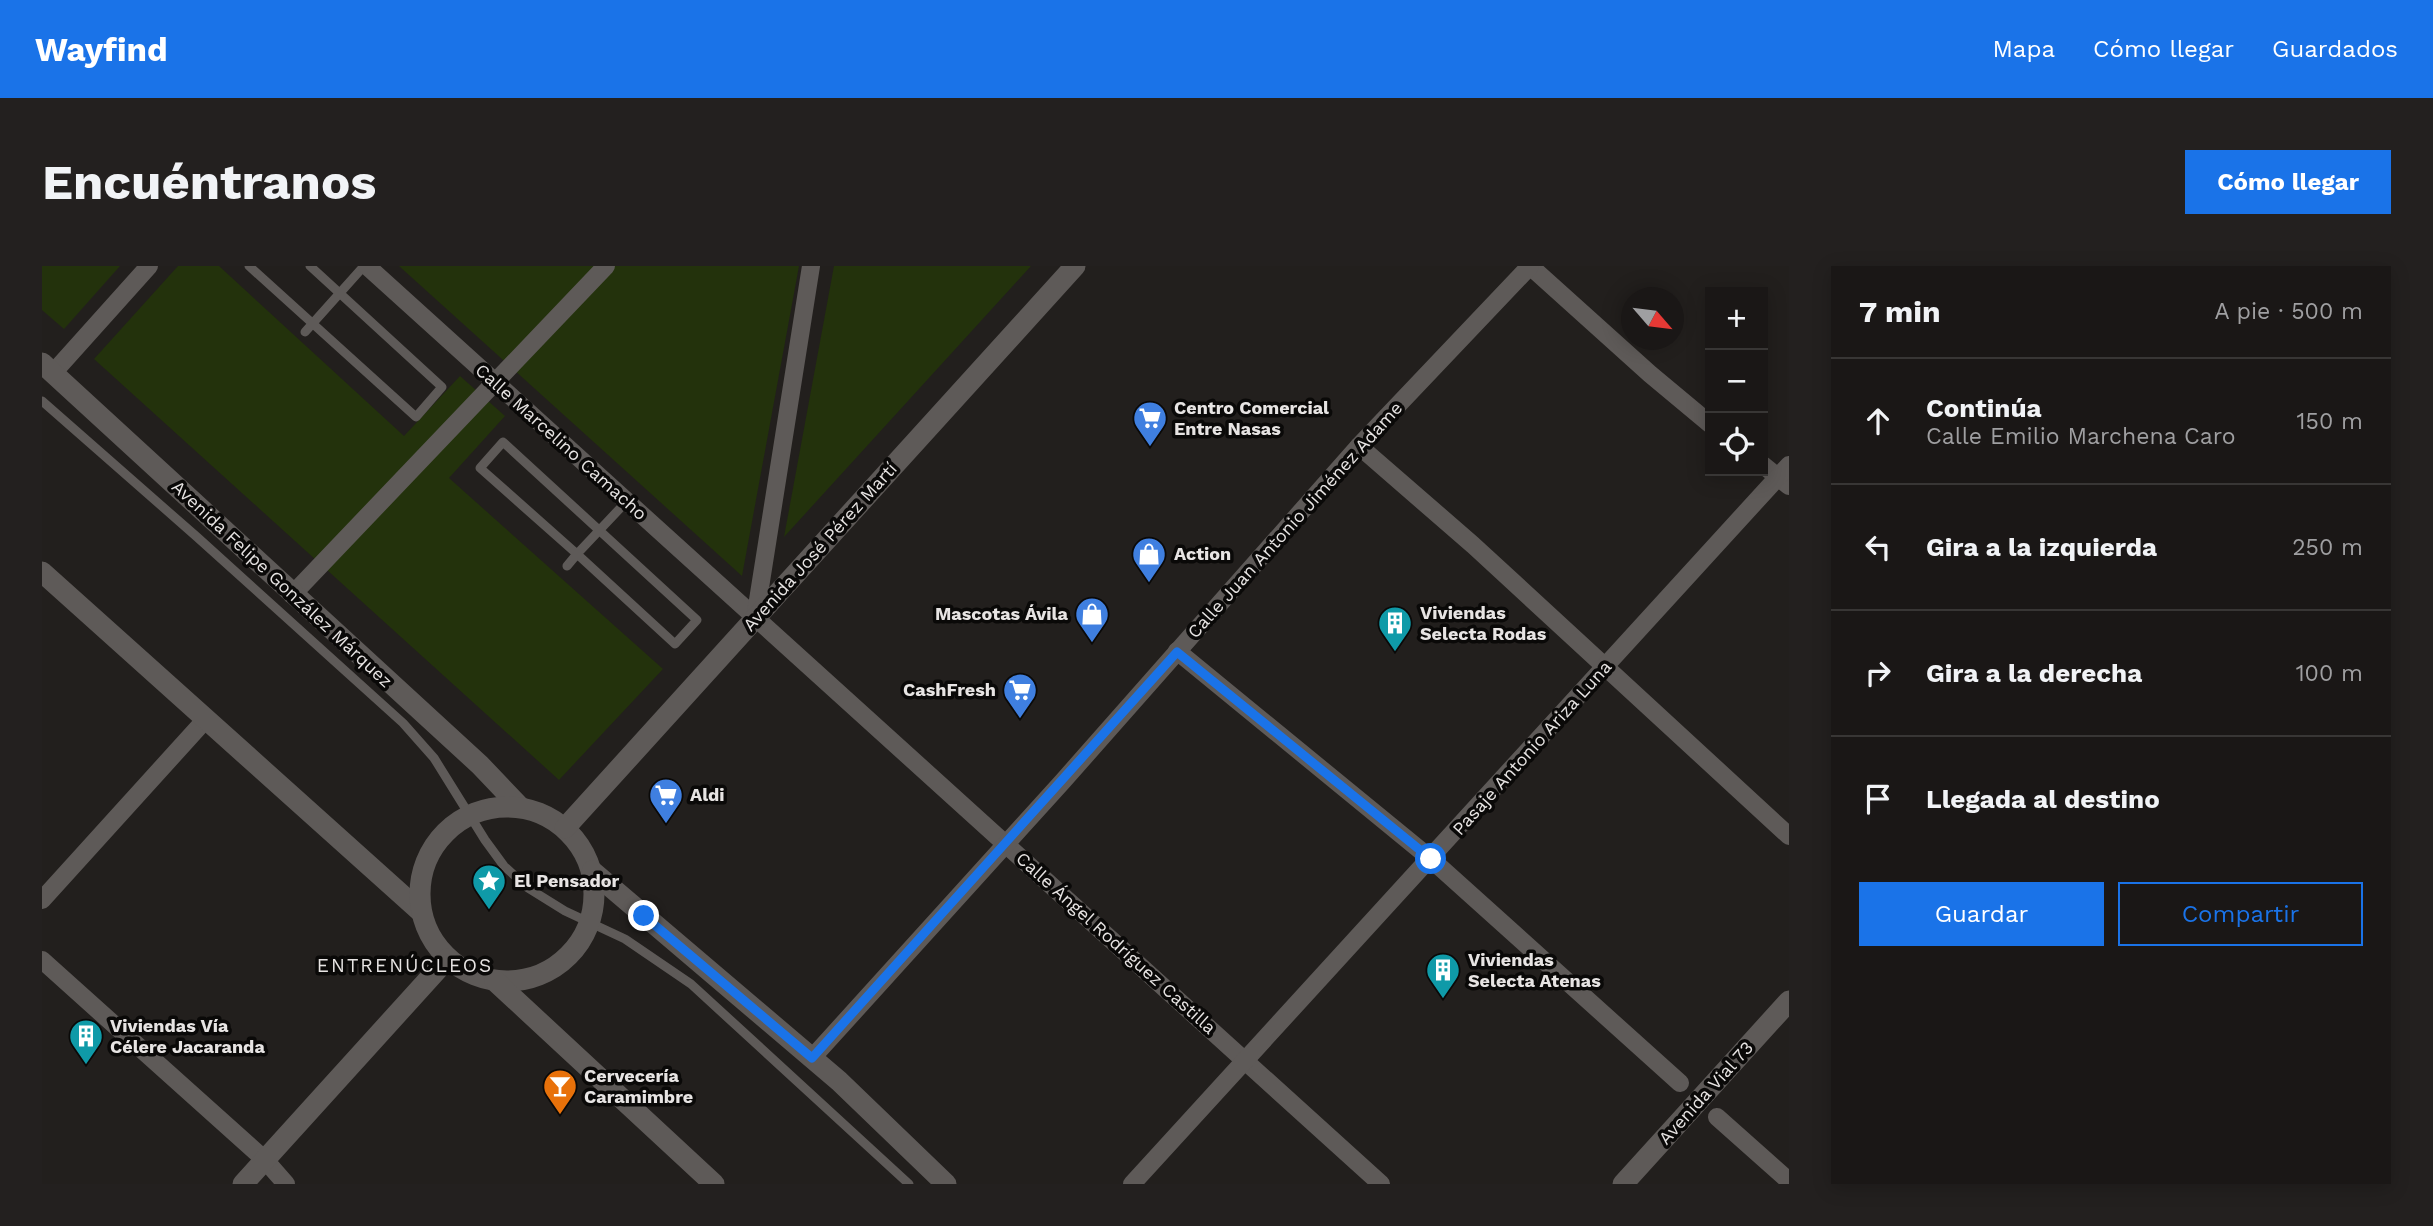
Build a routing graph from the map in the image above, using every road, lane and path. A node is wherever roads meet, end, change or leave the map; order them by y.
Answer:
1 (149, 266) edge
2 (249, 266) edge
3 (310, 266) edge
4 (366, 266) edge
5 (606, 266) edge
6 (811, 266) edge
7 (1075, 266) edge
8 (1530, 266) edge
9 (340, 293) junction
10 (313, 323) junction
11 (305, 332) dead end
12 (48, 368) edge
13 (495, 382) junction
14 (42, 401) edge
15 (1705, 420) edge
16 (1359, 446) junction
17 (1768, 468) edge
18 (1785, 476) edge
19 (626, 502) junction
20 (599, 531) junction
21 (578, 554) junction
22 (567, 566) dead end
23 (42, 572) edge
24 (292, 594) junction
25 (755, 619) junction
26 (1177, 652) junction
27 (1605, 668) junction
28 (206, 719) junction
29 (520, 807) junction
30 (470, 814) junction
31 (565, 828) junction
32 (1789, 836) edge
33 (1006, 842) junction
34 (1431, 859) junction
35 (592, 871) junction
36 (42, 901) edge
37 (421, 912) junction
38 (590, 922) junction
39 (447, 959) junction
40 (42, 960) edge
41 (495, 981) junction
42 (1789, 1001) edge
43 (812, 1058) junction
44 (1246, 1061) junction
45 (1680, 1083) dead end
46 (1717, 1117) dead end
47 (265, 1160) junction
48 (705, 1181) edge
49 (1789, 1181) edge
50 (243, 1184) edge
51 (286, 1184) edge
52 (909, 1184) edge
53 (946, 1184) edge
54 (1132, 1184) edge
55 (1381, 1184) edge
56 (1623, 1184) edge

1 - 12 street
2 - 10 lane
3 - 9 lane
4 - 9 lane
4 - 13 street, Calle Marcelino Camacho
5 - 13 street
6 - 25 street
7 - 25 main road, Avenida José Pérez Martí
8 - 15 street
8 - 16 street, Calle Juan Antonio Jiménez Adame
9 - 10 lane
9 - 10 lane
10 - 11 lane
12 - 24 main road, Avenida Felipe González Márquez
13 - 19 street, Calle Marcelino Camacho
13 - 24 street
14 - 30 lane
16 - 26 street, Calle Juan Antonio Jiménez Adame
16 - 27 street
17 - 18 street
18 - 27 street, Pasaje Antonio Ariza Luna
19 - 20 lane
19 - 25 street, Calle Marcelino Camacho
20 - 21 lane
20 - 21 lane
20 - 21 lane
21 - 22 lane
23 - 28 main road
24 - 29 main road, Avenida Felipe González Márquez
25 - 31 main road, Avenida José Pérez Martí
25 - 33 street, Calle Ángel Rodríguez Castilla
26 - 33 street, Calle Juan Antonio Jiménez Adame
26 - 34 street
27 - 32 street
27 - 34 street, Pasaje Antonio Ariza Luna
28 - 36 street
28 - 37 main road
29 - 30 main road
29 - 31 main road
30 - 37 main road
30 - 38 lane
31 - 35 main road
33 - 43 street, Calle Juan Antonio Jiménez Adame
33 - 44 street, Calle Ángel Rodríguez Castilla
34 - 44 street, Pasaje Antonio Ariza Luna
34 - 45 street
35 - 38 main road
35 - 43 main road
37 - 39 main road
38 - 41 main road
38 - 52 lane
39 - 41 main road
39 - 47 main road
40 - 47 street
41 - 48 main road
42 - 56 main road, Avenida Vial 73
43 - 53 main road
44 - 54 street, Pasaje Antonio Ariza Luna
44 - 55 street, Calle Ángel Rodríguez Castilla
46 - 49 street
47 - 50 main road
47 - 51 street

